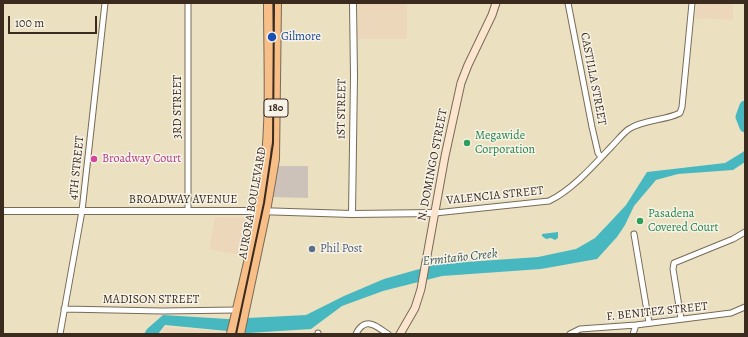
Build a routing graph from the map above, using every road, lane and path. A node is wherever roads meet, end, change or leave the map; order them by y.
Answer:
1 (104, 3) edge
2 (188, 3) edge
3 (268, 3) edge
4 (277, 3) edge
5 (353, 3) edge
6 (496, 3) edge
7 (568, 3) edge
8 (692, 3) edge
9 (601, 158) junction
10 (82, 211) junction
11 (188, 211) junction
12 (262, 211) junction
13 (3, 212) edge
14 (435, 213) junction
15 (352, 214) junction
16 (745, 232) edge
17 (634, 234) dead end
18 (745, 307) edge
19 (64, 309) junction
20 (239, 315) junction
21 (681, 319) junction
22 (649, 323) junction
23 (635, 326) junction
24 (236, 333) edge
25 (60, 334) edge
26 (356, 334) edge
27 (388, 334) edge
28 (400, 334) edge
29 (570, 334) edge
30 (633, 334) edge
31 (636, 334) edge

1 - 10 street, 4TH STREET
2 - 11 street, 3RD STREET
3 - 12 main road, AURORA BOULEVARD / 180
4 - 12 main road, AURORA BOULEVARD / 180
5 - 15 street, 1ST STREET
6 - 14 main road, N. DOMINGO STREET
7 - 9 street, CASTILLA STREET
8 - 9 street, VALENCIA STREET
9 - 14 street, VALENCIA STREET
10 - 11 street, BROADWAY AVENUE
10 - 13 street, BROADWAY AVENUE
10 - 19 street, 4TH STREET
11 - 12 street, BROADWAY AVENUE
12 - 15 street, BROADWAY AVENUE
12 - 20 main road, AURORA BOULEVARD / 180
14 - 15 street, BROADWAY AVENUE
14 - 28 main road, N. DOMINGO STREET
16 - 21 street
17 - 22 street
18 - 21 street, F. BENITEZ STREET
19 - 20 street, MADISON STREET
19 - 25 street, 4TH STREET
20 - 24 main road, AURORA BOULEVARD / 180
21 - 22 street, F. BENITEZ STREET
22 - 23 street, F. BENITEZ STREET
23 - 29 street, F. BENITEZ STREET
23 - 30 street
23 - 31 street
26 - 27 street

